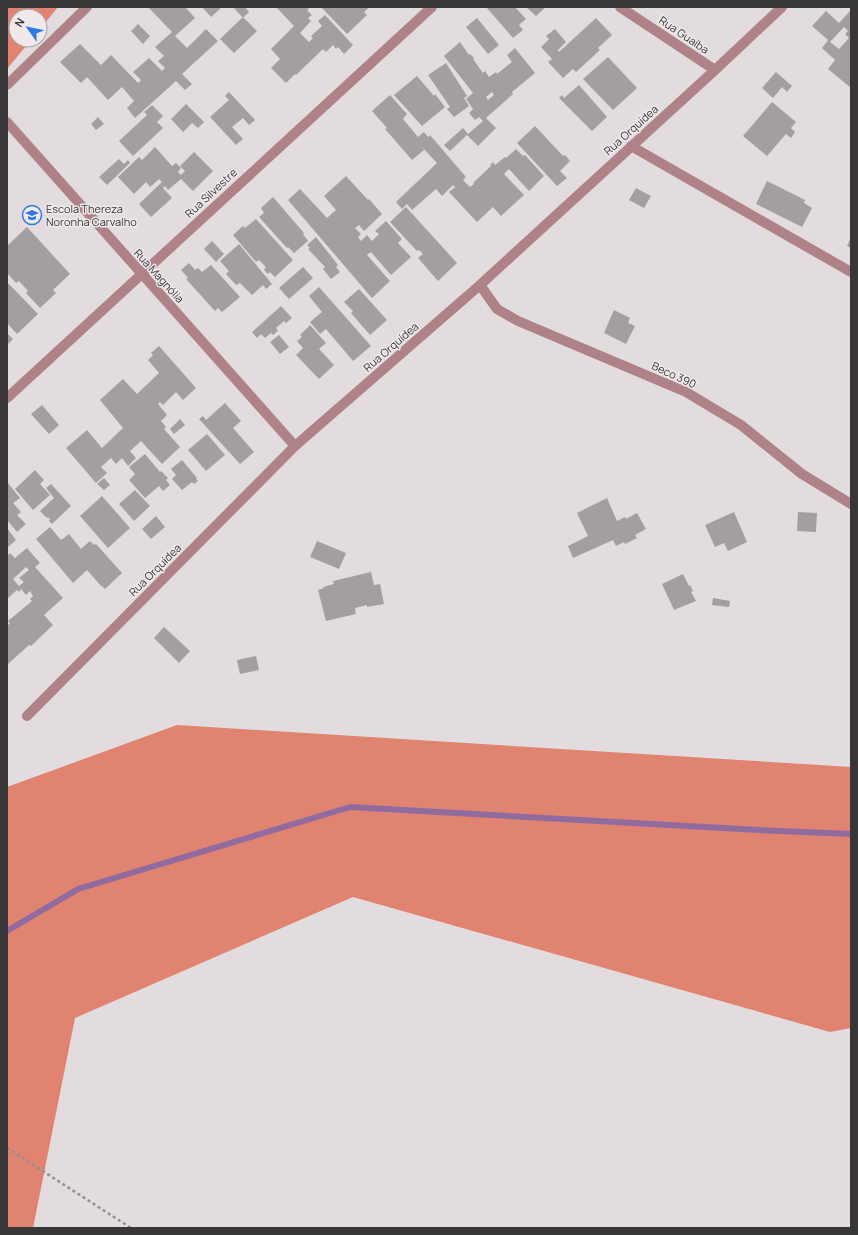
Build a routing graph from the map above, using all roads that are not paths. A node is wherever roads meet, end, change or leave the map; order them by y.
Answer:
1 (87, 7) edge
2 (432, 7) edge
3 (620, 7) edge
4 (782, 7) edge
5 (715, 70) junction
6 (7, 85) edge
7 (7, 122) edge
8 (631, 146) junction
9 (851, 272) edge
10 (141, 274) junction
11 (480, 285) junction
12 (7, 398) edge
13 (295, 446) junction
14 (851, 504) edge
15 (27, 716) dead end

1 - 6 street
2 - 10 street, Rua Silvestre
3 - 5 street, Rua Guaíba
4 - 5 street, Rua Orquídea
5 - 8 street, Rua Orquídea
7 - 10 street, Rua Magnólia
8 - 9 street
8 - 11 street, Rua Orquídea
10 - 12 street, Rua Silvestre
10 - 13 street, Rua Magnólia
11 - 13 street, Rua Orquídea
11 - 14 street, Beco 390
13 - 15 street, Rua Orquídea

